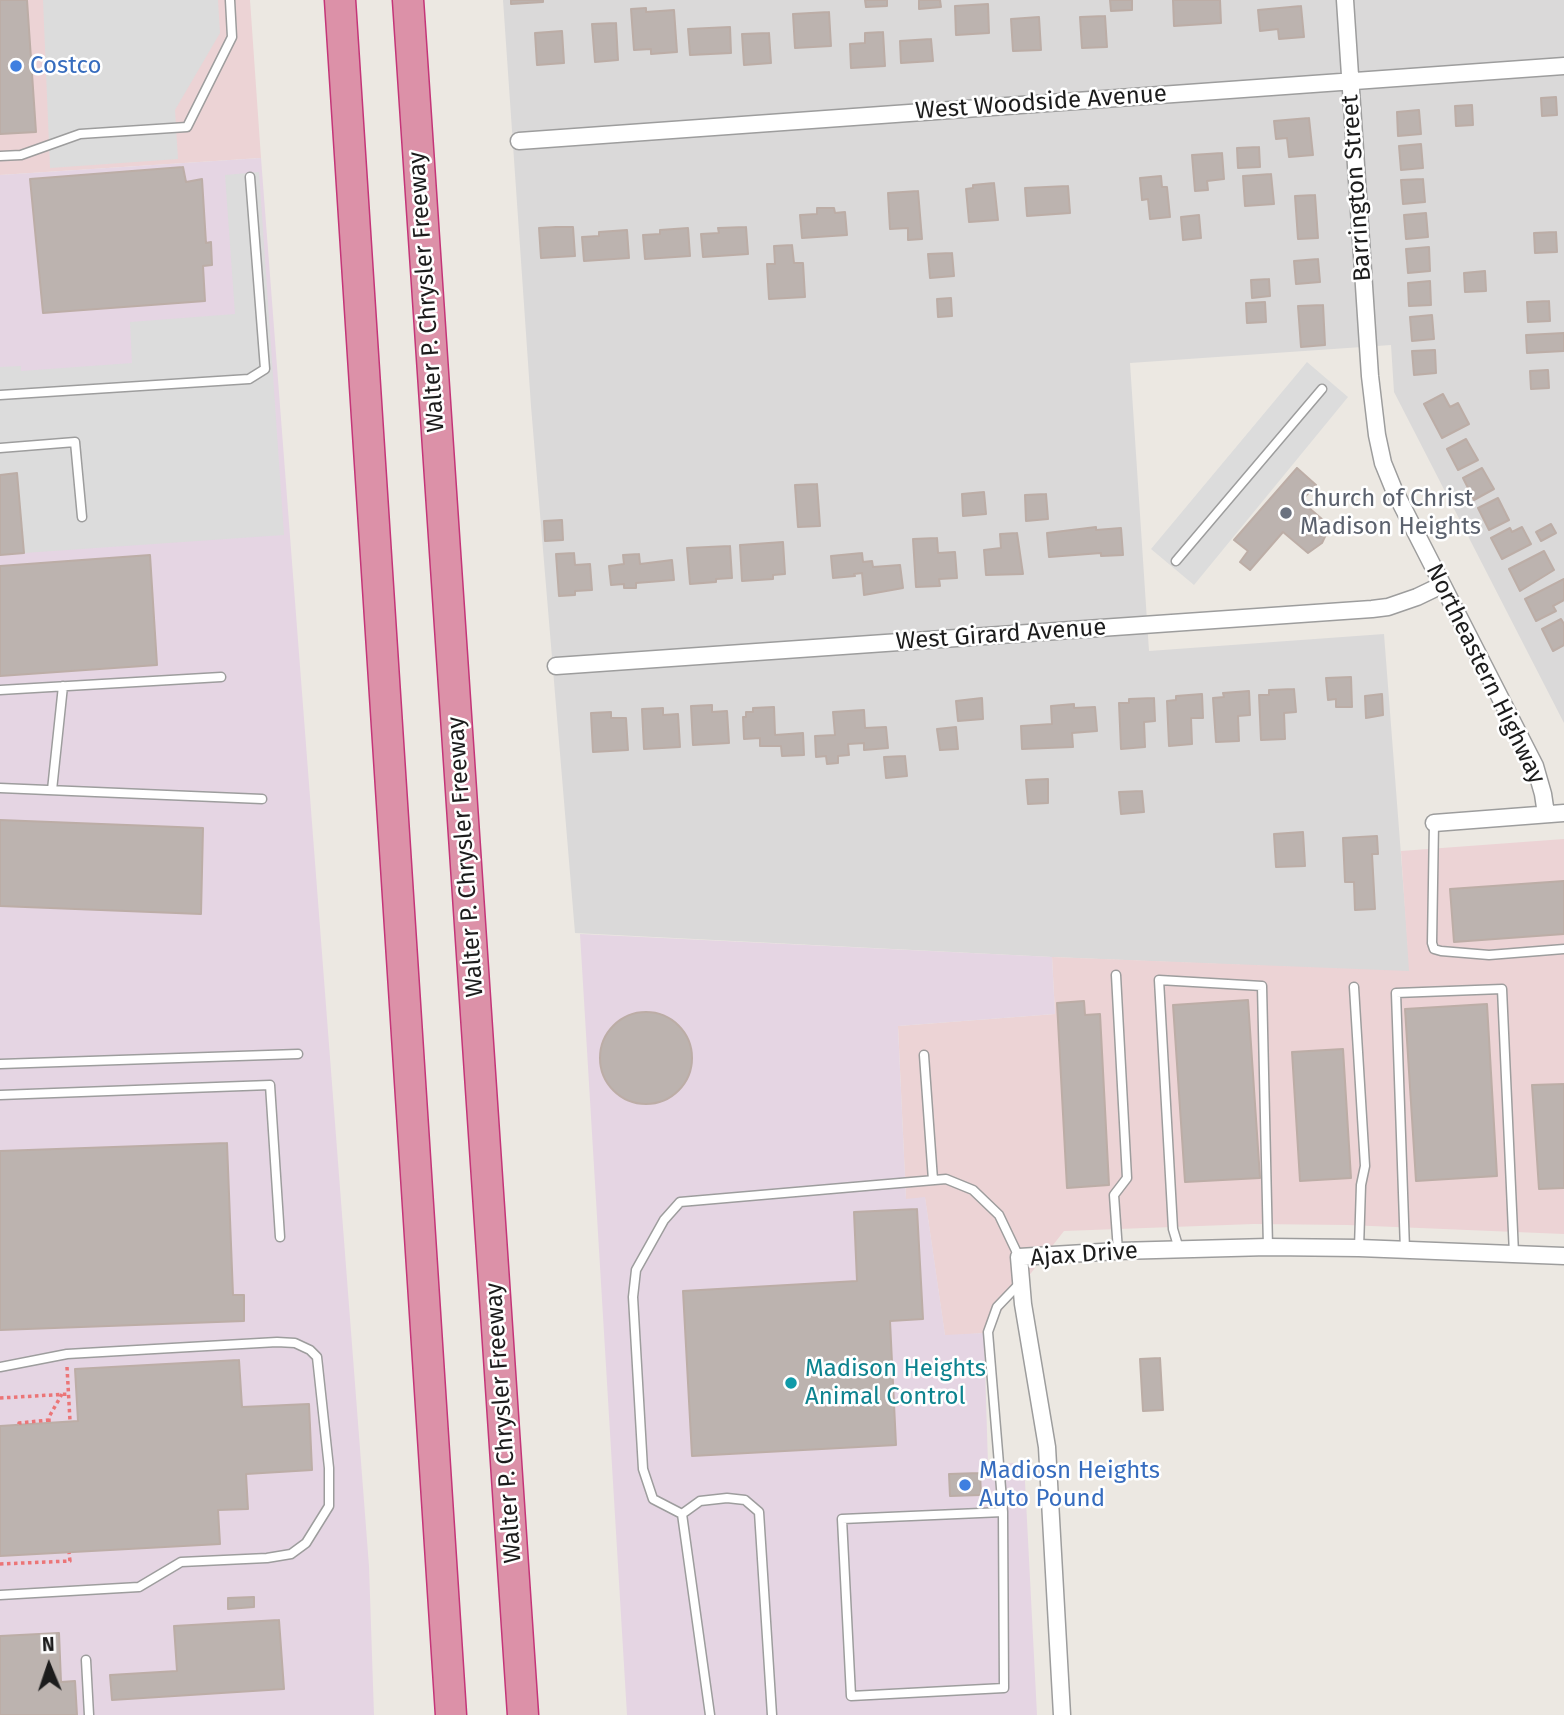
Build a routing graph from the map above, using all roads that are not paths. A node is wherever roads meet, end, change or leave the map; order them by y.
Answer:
1 (230, 0) edge
2 (340, 0) edge
3 (408, 0) edge
4 (1345, 0) edge
5 (1564, 66) edge
6 (1350, 81) junction
7 (519, 141) dead end
8 (0, 156) edge
9 (250, 177) dead end
10 (1370, 376) joint
11 (1322, 389) dead end
12 (0, 395) edge
13 (0, 448) edge
14 (82, 517) dead end
15 (1176, 561) dead end
16 (1442, 585) junction
17 (556, 666) dead end
18 (222, 677) dead end
19 (63, 686) junction
20 (0, 690) edge
21 (0, 788) edge
22 (52, 790) junction
23 (262, 799) dead end
24 (1564, 813) edge
25 (1546, 814) junction
26 (1434, 823) joint
27 (1564, 948) edge
28 (1115, 975) dead end
29 (1354, 987) dead end
30 (298, 1054) dead end
31 (923, 1055) dead end
32 (0, 1064) edge
33 (0, 1095) edge
34 (933, 1180) junction
35 (279, 1237) dead end
36 (1268, 1247) junction
37 (1359, 1248) junction
38 (1179, 1249) junction
39 (1405, 1250) junction
40 (1118, 1251) junction
41 (1514, 1255) junction
42 (1564, 1256) edge
43 (1019, 1257) junction
44 (1021, 1282) junction
45 (0, 1367) edge
46 (1003, 1512) junction
47 (682, 1514) junction
48 (0, 1595) edge
49 (86, 1660) dead end
50 (89, 1715) edge
51 (451, 1715) edge
52 (523, 1715) edge
53 (710, 1715) edge
54 (772, 1715) edge
55 (1062, 1715) edge

1 - 8 lane
2 - 51 highway
3 - 52 highway, Walter P. Chrysler Freeway
4 - 6 street, Barrington Street
5 - 6 street, West Woodside Avenue
6 - 7 street, West Woodside Avenue
6 - 10 street, Barrington Street
9 - 12 lane
10 - 16 street, Northeastern Highway
11 - 15 lane
13 - 14 lane
16 - 17 street, West Girard Avenue
16 - 25 street, Northeastern Highway
18 - 19 lane
19 - 20 lane
19 - 22 lane
21 - 22 lane
22 - 23 lane
24 - 25 street
25 - 26 street
26 - 27 lane
28 - 40 lane
29 - 37 lane
30 - 32 lane
31 - 34 lane
33 - 35 lane
34 - 43 lane
34 - 47 lane
36 - 37 street, Ajax Drive
36 - 38 street, Ajax Drive
36 - 38 lane
37 - 39 street, Ajax Drive
38 - 40 street, Ajax Drive
39 - 41 street, Ajax Drive
39 - 41 lane
40 - 43 street, Ajax Drive
41 - 42 street, Ajax Drive
43 - 44 street, Ajax Drive
44 - 46 lane
44 - 55 street, Ajax Drive
45 - 48 lane
46 - 46 lane
47 - 53 lane
47 - 54 lane
49 - 50 lane

